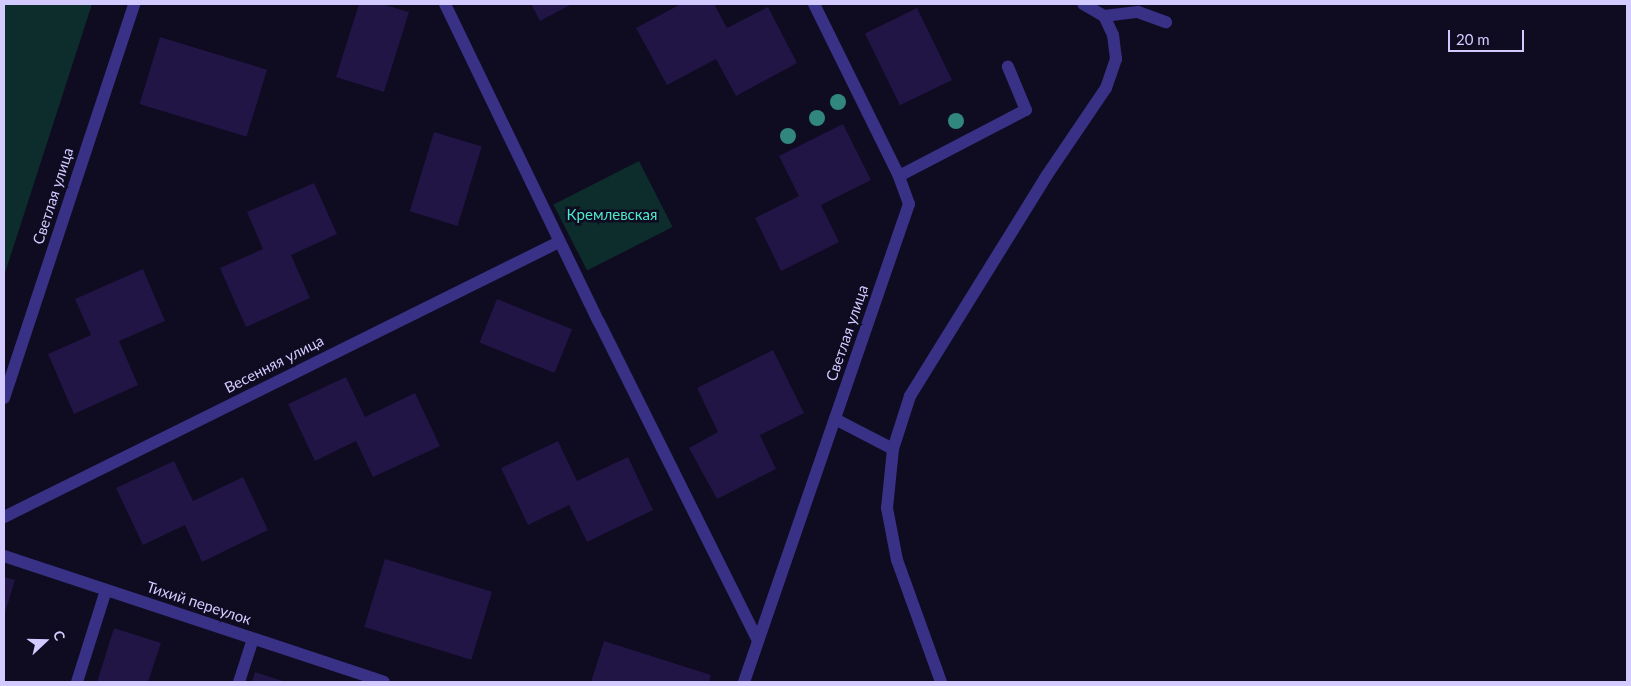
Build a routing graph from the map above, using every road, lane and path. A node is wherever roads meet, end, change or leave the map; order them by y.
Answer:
1 (134, 4) edge
2 (445, 4) edge
3 (814, 4) edge
4 (1083, 4) edge
5 (1104, 16) junction
6 (1166, 22) dead end
7 (1008, 67) dead end
8 (899, 176) junction
9 (559, 242) junction
10 (4, 398) edge
11 (835, 419) junction
12 (893, 450) junction
13 (4, 517) edge
14 (4, 556) edge
15 (106, 590) junction
16 (253, 639) junction
17 (758, 641) junction
18 (77, 682) edge
19 (239, 682) edge
20 (384, 682) edge
21 (744, 682) edge
22 (940, 682) edge

1 - 10 street, Светлая улица
2 - 9 street
3 - 8 street, Светлая улица
4 - 5 street
5 - 6 street
5 - 12 street
7 - 8 street
8 - 11 street, Светлая улица
9 - 13 street, Весенняя улица
9 - 17 street
11 - 12 street
11 - 17 street, Светлая улица
12 - 22 street
14 - 15 street, Тихий переулок
15 - 16 street, Тихий переулок
15 - 18 street
16 - 19 street
16 - 20 street, Тихий переулок
17 - 21 street, Светлая улица

